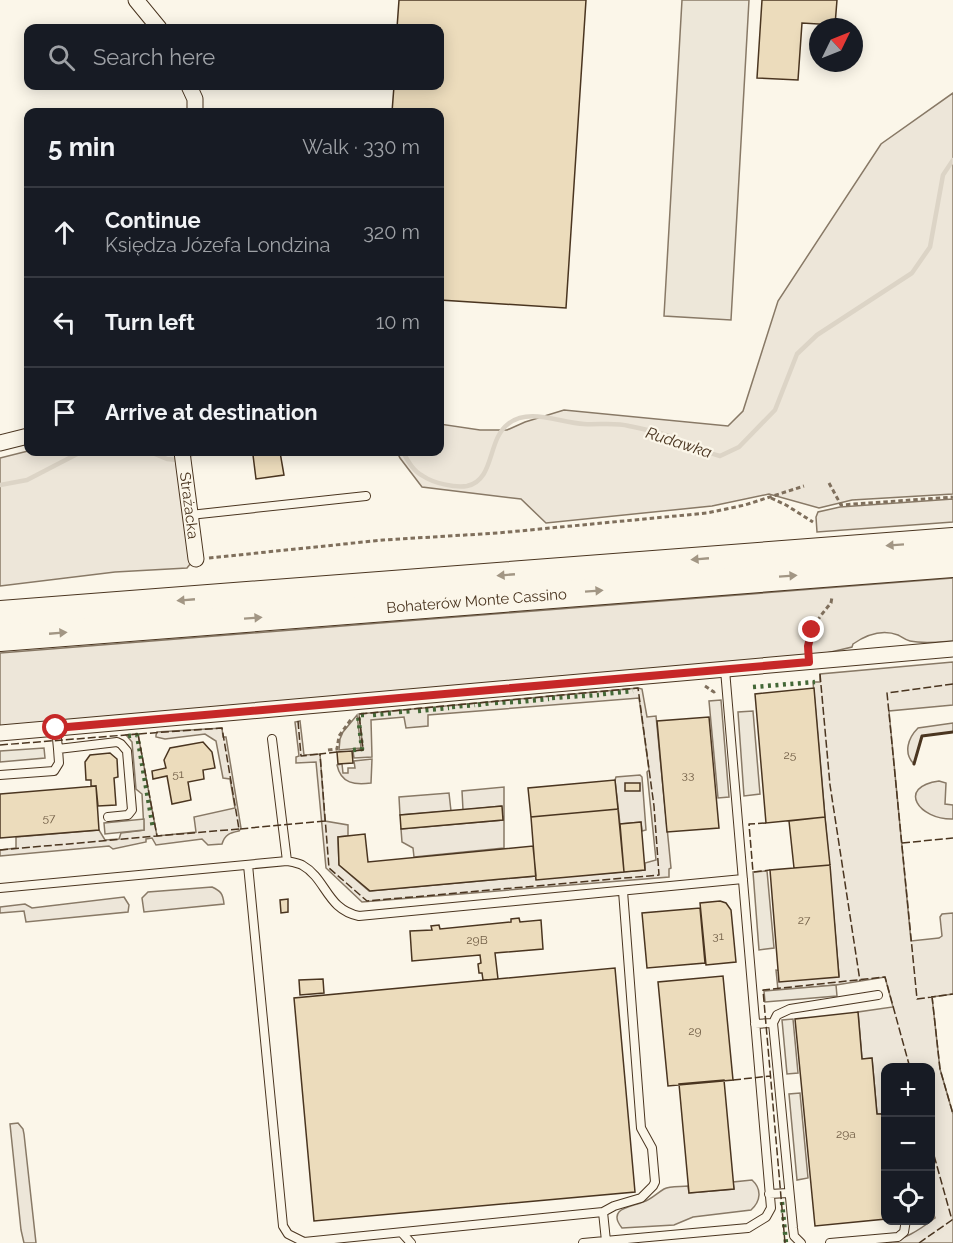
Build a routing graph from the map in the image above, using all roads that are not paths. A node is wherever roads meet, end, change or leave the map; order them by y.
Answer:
1 (136, 0) edge
2 (156, 24) edge
3 (191, 90) edge
4 (195, 108) edge
5 (24, 437) edge
6 (0, 443) edge
7 (182, 456) edge
8 (366, 496) dead end
9 (189, 515) junction
10 (953, 541) edge
11 (196, 559) road end
12 (953, 564) edge
13 (0, 614) edge
14 (0, 638) edge
15 (953, 649) edge
16 (725, 670) junction
17 (56, 728) junction
18 (0, 733) edge
19 (272, 739) dead end
20 (58, 749) junction
21 (0, 775) edge
22 (108, 817) dead end
23 (287, 861) junction
24 (248, 865) junction
25 (743, 879) junction
26 (0, 888) edge
27 (623, 891) junction
28 (878, 995) dead end
29 (773, 1023) junction
30 (755, 1024) junction
31 (789, 1193) junction
32 (769, 1194) junction
33 (603, 1212) junction
34 (905, 1225) edge
35 (402, 1233) junction
36 (606, 1241) junction
37 (411, 1243) edge
38 (584, 1243) edge
39 (801, 1243) edge
40 (830, 1243) edge

1 - 2 street
3 - 4 street
5 - 6 street
7 - 9 street, Strażacka
8 - 9 lane
9 - 11 street, Strażacka
10 -> 13 highway, Bohaterów Monte Cassino
14 -> 12 highway, Bohaterów Monte Cassino
15 - 16 street
16 - 17 street
16 - 25 lane
17 - 18 street
17 - 20 lane
19 - 23 lane
20 - 21 lane
20 - 22 lane
23 - 24 lane
23 - 27 lane
24 - 26 lane
24 - 35 lane
25 - 27 lane
25 - 30 lane
27 - 33 lane
28 - 29 lane
29 - 30 lane
29 - 31 lane
30 - 32 lane
31 - 32 lane
31 - 39 lane
32 - 36 lane
33 - 35 lane
33 - 36 lane
34 - 40 lane
35 - 37 lane
36 - 38 lane

